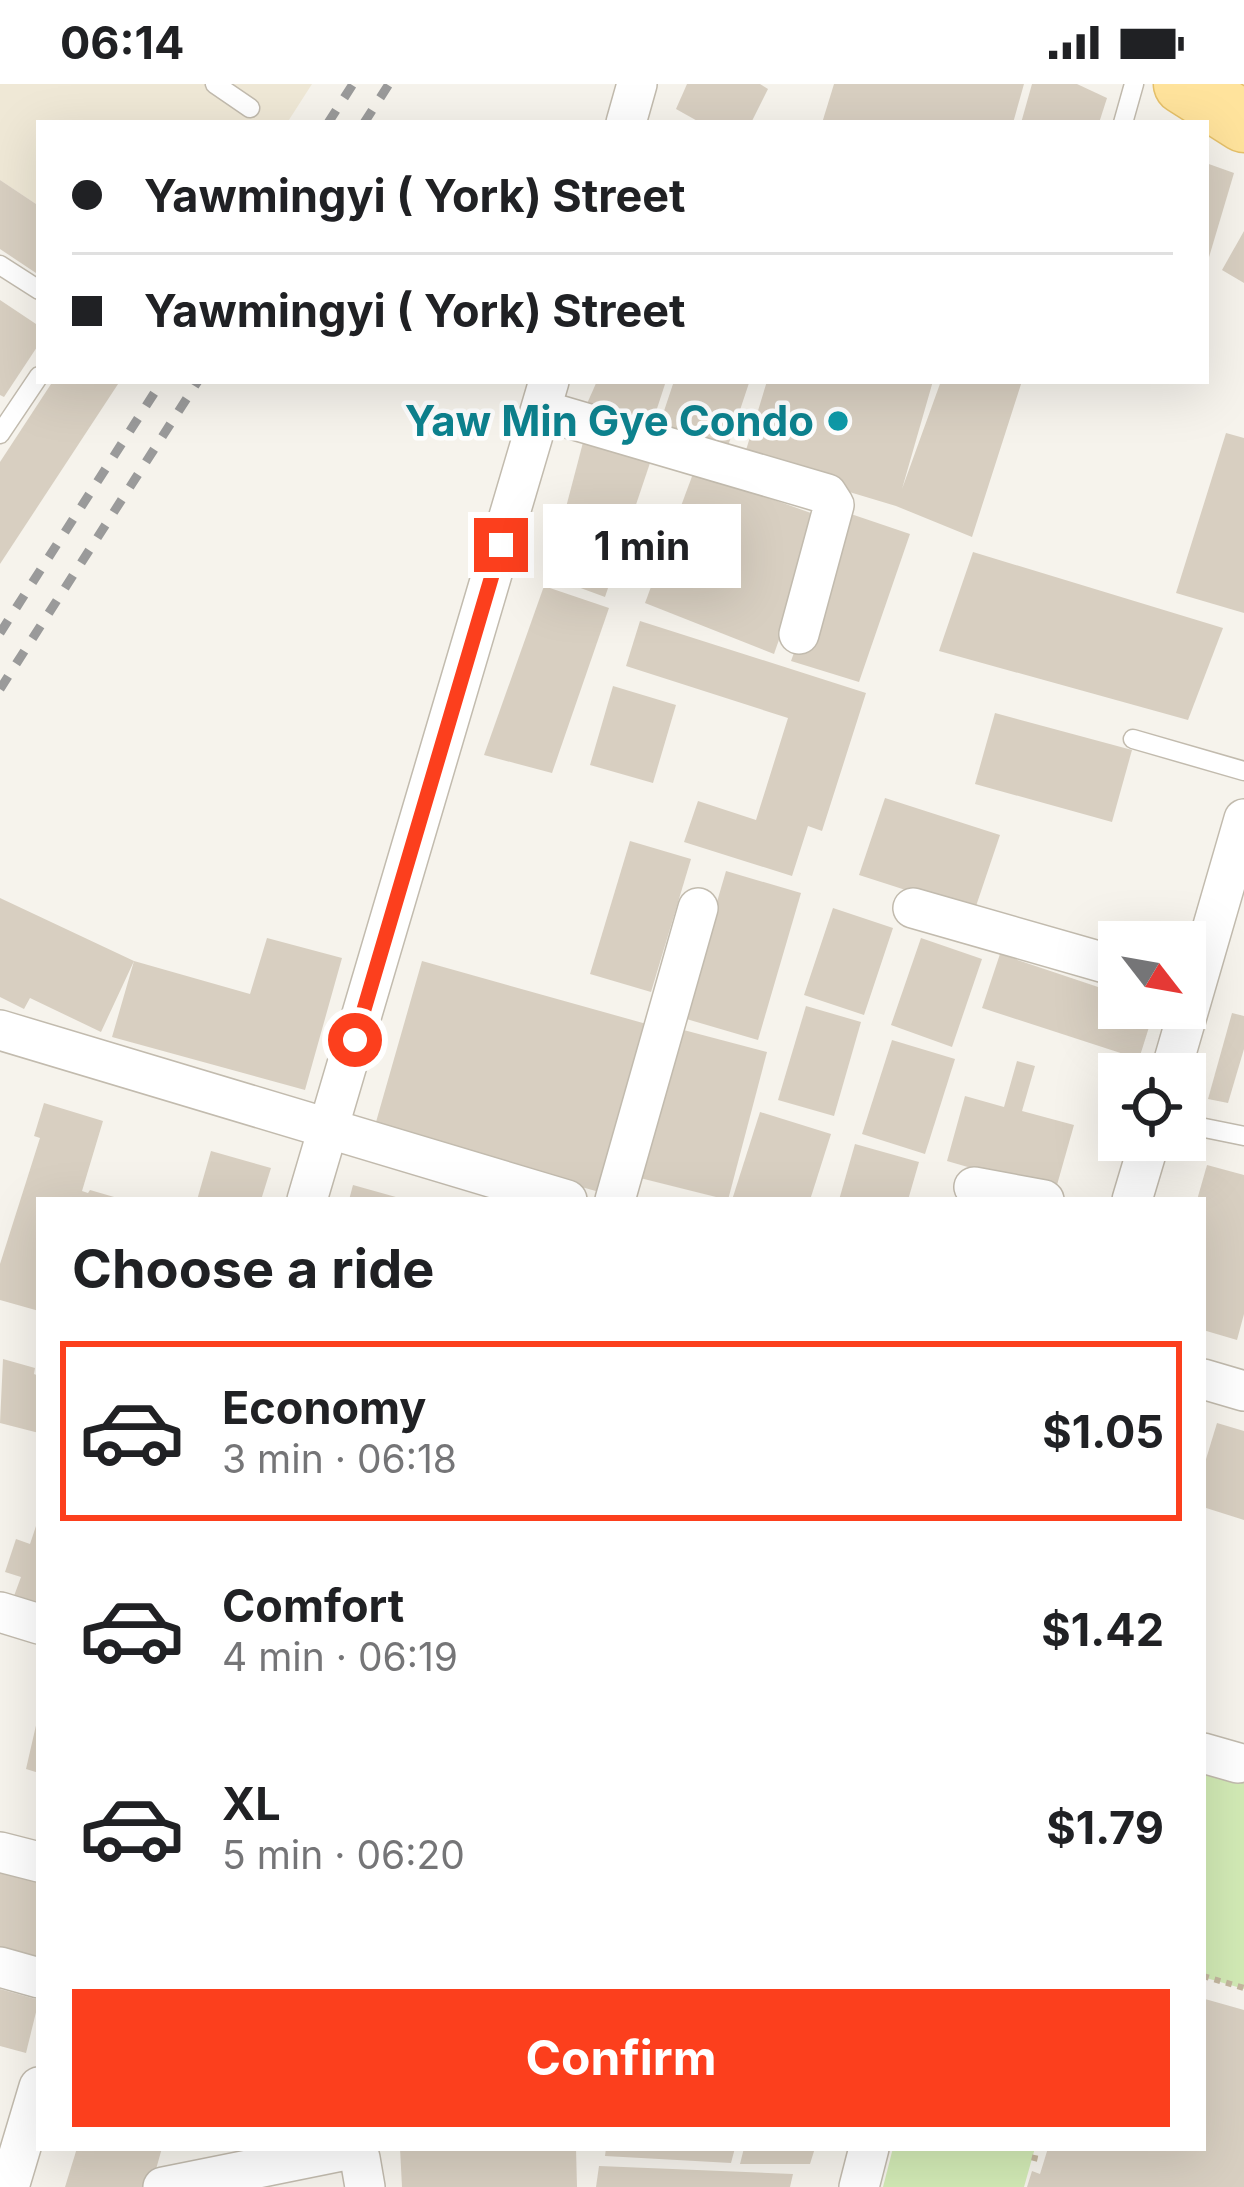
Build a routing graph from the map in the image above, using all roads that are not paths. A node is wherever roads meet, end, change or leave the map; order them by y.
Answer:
1 (215, 84) edge
2 (638, 84) edge
3 (1134, 84) edge
4 (1184, 84) edge
5 (250, 108) dead end
6 (627, 120) edge
7 (1124, 120) edge
8 (1244, 122) edge
9 (0, 265) edge
10 (36, 288) edge
11 (36, 380) edge
12 (545, 396) edge
13 (3, 424) edge
14 (799, 634) dead end
15 (1133, 739) dead end
16 (1244, 771) edge
17 (1244, 819) edge
18 (698, 908) dead end
19 (913, 908) dead end
20 (1206, 954) edge
21 (1098, 961) edge
22 (0, 1030) edge
23 (1206, 1128) edge
24 (328, 1130) junction
25 (1244, 1136) edge
26 (1144, 1161) edge
27 (974, 1187) dead end
28 (308, 1197) edge
29 (557, 1197) edge
30 (617, 1197) edge
31 (1028, 1197) edge
32 (1133, 1197) edge
33 (1206, 1380) edge
34 (1244, 1391) edge
35 (0, 1612) edge
36 (36, 1623) edge
37 (0, 1852) edge
38 (36, 1861) edge
39 (0, 1967) edge
40 (36, 1977) edge
41 (36, 2096) edge
42 (342, 2151) edge
43 (349, 2151) edge
44 (868, 2151) edge
45 (8, 2176) edge
46 (163, 2187) edge
47 (365, 2187) edge
48 (859, 2187) edge

1 - 5 lane
2 - 6 street
3 - 7 lane
4 - 8 main road
9 - 10 lane
11 - 13 lane
12 - 14 street
12 - 24 street
15 - 16 lane
17 - 20 street
18 - 30 street
19 - 21 street
22 - 24 street
23 - 25 lane
24 - 28 street
24 - 29 street
26 - 32 street
27 - 31 street
33 - 34 street
35 - 36 street
37 - 38 street
39 - 40 street
41 - 45 street
42 - 46 street
43 - 47 street
44 - 48 street

